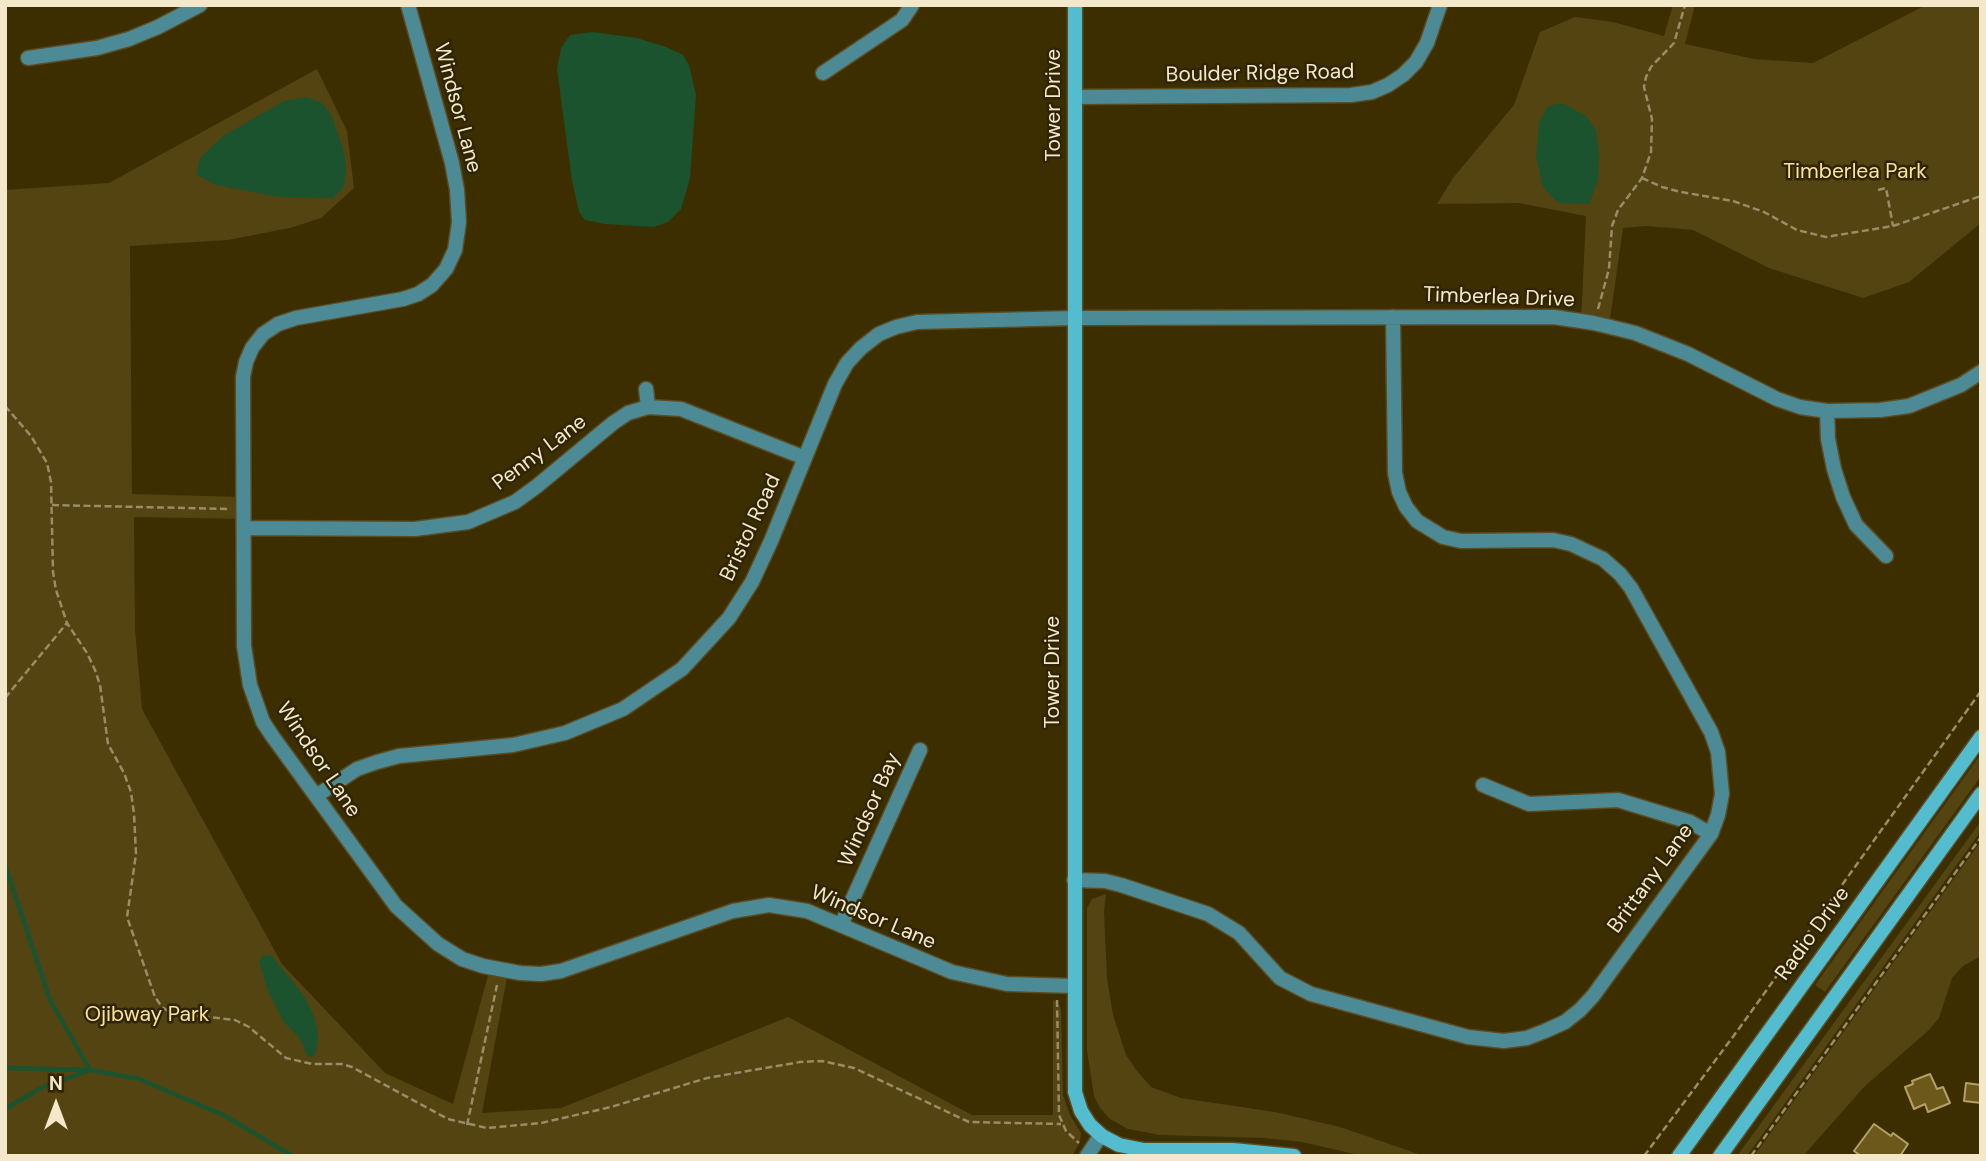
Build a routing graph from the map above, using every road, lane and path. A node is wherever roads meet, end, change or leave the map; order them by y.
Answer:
1 (200, 5) edge
2 (408, 5) edge
3 (912, 5) edge
4 (1075, 5) edge
5 (1440, 5) edge
6 (1685, 5) edge
7 (28, 58) dead end
8 (823, 73) dead end
9 (1075, 97) junction
10 (1642, 177) junction
11 (1878, 190) dead end
12 (1981, 196) edge
13 (1894, 226) junction
14 (1392, 317) junction
15 (1074, 318) junction
16 (1594, 323) junction
17 (1981, 372) edge
18 (646, 389) dead end
19 (648, 407) junction
20 (1827, 411) junction
21 (805, 458) junction
22 (52, 505) dead end
23 (245, 509) junction
24 (245, 528) junction
25 (1886, 556) dead end
26 (67, 623) dead end
27 (1981, 691) edge
28 (5, 698) edge
29 (1981, 737) edge
30 (920, 750) dead end
31 (1483, 785) dead end
32 (1981, 794) edge
33 (316, 796) junction
34 (1711, 834) junction
35 (1981, 837) edge
36 (1074, 880) junction
37 (841, 925) junction
38 (500, 971) junction
39 (1074, 986) junction
40 (467, 1125) dead end
41 (1101, 1135) junction
42 (1087, 1156) edge
43 (1294, 1156) edge
44 (1644, 1156) edge
45 (1679, 1156) edge
46 (1720, 1156) edge
47 (1751, 1156) edge

1 - 7 street
2 - 23 street, Windsor Lane
3 - 8 street
4 - 9 street, Tower Drive
5 - 9 street, Boulder Ridge Road
6 - 10 path
9 - 15 street, Tower Drive
10 - 13 path
10 - 16 path
11 - 13 path
12 - 13 path
14 - 15 street, Timberlea Drive
14 - 16 street, Timberlea Drive
14 - 34 street, Brittany Lane
15 - 21 street, Bristol Road
15 - 36 street, Tower Drive
16 - 20 street, Timberlea Drive
17 - 20 street, Timberlea Drive
18 - 19 street
19 - 21 street, Penny Lane
19 - 24 street, Penny Lane
20 - 25 street
21 - 33 street, Bristol Road
22 - 23 path
23 - 24 street, Windsor Lane
24 - 33 street, Windsor Lane
26 - 28 path
27 - 44 path
29 - 45 street, Radio Drive
30 - 37 street, Windsor Bay
31 - 34 street
32 - 46 street
33 - 38 street, Windsor Lane
34 - 36 street, Brittany Lane
35 - 47 path
36 - 39 street, Tower Drive
37 - 38 street, Windsor Lane
37 - 39 street, Windsor Lane
38 - 40 path
39 - 41 street, Tower Drive
41 - 42 street
41 - 43 street

